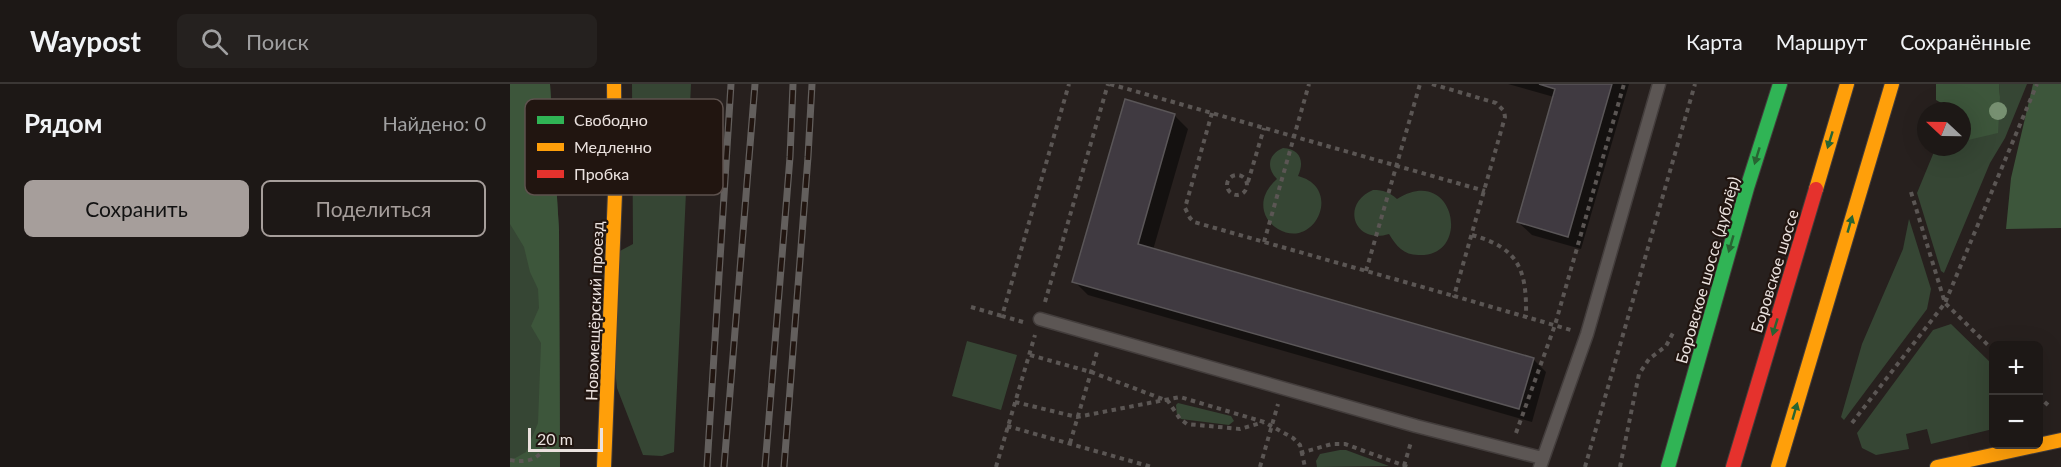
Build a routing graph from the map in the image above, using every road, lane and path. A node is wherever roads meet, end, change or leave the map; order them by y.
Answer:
1 (614, 84) edge
2 (1069, 84) edge
3 (1109, 84) edge
4 (1309, 84) edge
5 (1420, 84) edge
6 (1432, 84) edge
7 (1624, 84) edge
8 (1659, 84) edge
9 (1695, 84) edge
10 (1780, 84) edge
11 (1847, 84) edge
12 (1892, 84) edge
13 (2037, 84) edge
14 (614, 99) edge
15 (1212, 113) junction
16 (1264, 128) junction
17 (1294, 137) junction
18 (1396, 166) junction
19 (1248, 184) junction
20 (1485, 191) junction
21 (1911, 192) dead end
22 (615, 195) edge
23 (1472, 235) junction
24 (1264, 242) junction
25 (1366, 271) junction
26 (1454, 296) junction
27 (1945, 303) junction
28 (971, 307) dead end
29 (1002, 316) junction
30 (1526, 317) junction
31 (1039, 323) junction
32 (1555, 325) junction
33 (1674, 329) dead end
34 (1587, 334) junction
35 (1102, 336) junction
36 (1989, 346) edge
37 (1030, 355) junction
38 (1090, 372) junction
39 (1284, 388) junction
40 (1168, 401) junction
41 (2043, 401) edge
42 (1015, 402) junction
43 (2049, 406) dead end
44 (1077, 417) junction
45 (1264, 422) junction
46 (1852, 423) dead end
47 (1007, 426) junction
48 (1416, 426) junction
49 (1271, 427) junction
50 (551, 438) dead end
51 (2061, 440) edge
52 (1070, 443) junction
53 (1673, 447) junction
54 (1510, 450) junction
55 (1300, 453) junction
56 (510, 460) edge
57 (1541, 462) edge
58 (521, 464) edge
59 (1965, 464) edge
60 (604, 467) edge
61 (996, 467) edge
62 (1152, 467) edge
63 (1260, 467) edge
64 (1305, 467) edge
65 (1404, 467) edge
66 (1585, 467) edge
67 (1620, 467) edge
68 (1668, 467) edge
69 (1677, 467) edge
70 (1733, 467) edge
71 (1778, 467) edge
72 (1937, 467) edge

1 - 14 street, Новомещёрский проезд
2 - 29 path
3 - 15 path
3 - 31 path
4 - 17 path
5 - 18 path
6 - 20 path
7 - 32 path
8 - 34 lane
9 - 66 path
10 -> 53 street, Боровское шоссе (дублёр)
11 -> 70 street, Боровское шоссе
71 -> 12 street
13 - 27 path
15 - 16 path
15 - 24 path
16 - 17 path
16 - 19 path
17 - 18 path
17 - 24 path
18 - 20 path
18 - 25 path
19 - 19 path
20 - 23 path
21 - 27 path
22 - 60 street, Новомещёрский проезд
23 - 26 path
23 - 30 path
24 - 25 path
25 - 26 path
26 - 30 path
27 - 36 path
27 - 46 path
28 - 29 path
29 - 31 path
30 - 32 path
31 - 35 lane
31 - 37 path
32 - 34 path
32 - 54 path
33 - 67 path
34 - 57 lane
35 - 38 path
35 - 39 lane
37 - 38 path
37 - 42 path
38 - 40 path
38 - 44 path
39 - 48 lane
39 - 49 path
40 - 44 path
40 - 45 path
40 - 45 path
41 - 43 path
42 - 44 path
42 - 47 path
44 - 52 path
45 - 49 path
47 - 52 path
47 - 61 path
48 - 54 lane
48 - 65 path
49 - 55 path
49 - 63 path
50 - 58 path
51 - 59 street
52 - 62 path
53 - 68 street, Боровское шоссе (дублёр)
53 - 69 street
54 - 57 lane
55 - 64 path
55 - 65 path
56 - 58 path
59 - 72 street

